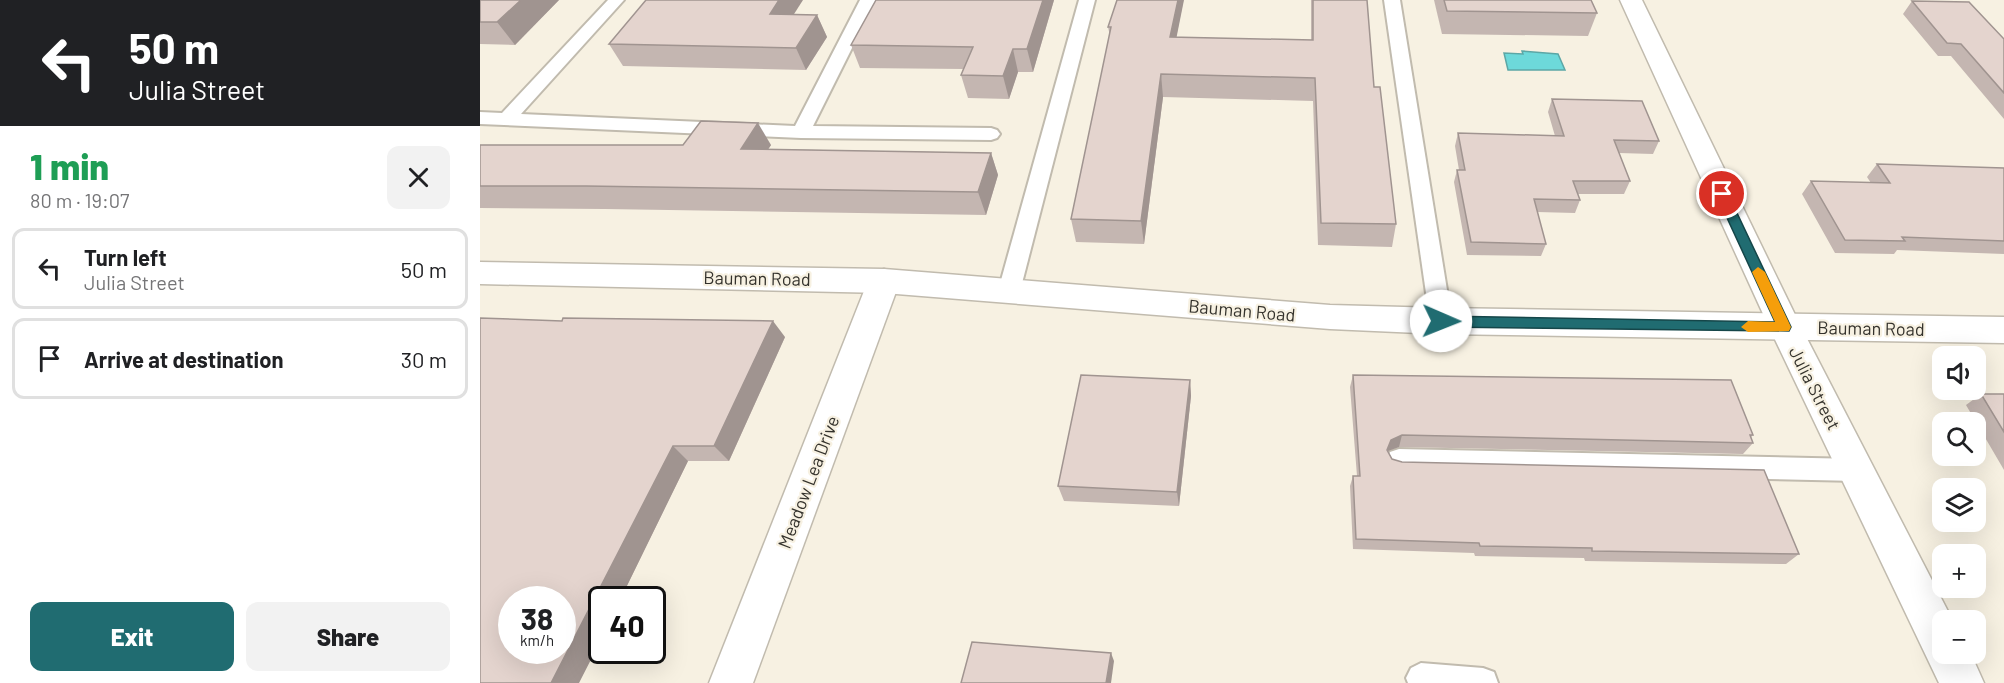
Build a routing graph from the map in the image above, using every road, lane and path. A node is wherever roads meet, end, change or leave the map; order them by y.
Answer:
1 (616, 0) edge
2 (868, 0) edge
3 (1087, 0) edge
4 (1392, 0) edge
5 (1631, 0) edge
6 (480, 118) edge
7 (507, 119) junction
8 (801, 132) junction
9 (991, 134) dead end
10 (480, 273) edge
11 (884, 281) junction
12 (1009, 291) junction
13 (1441, 321) junction
14 (1785, 327) junction
15 (2004, 330) edge
16 (1399, 460) edge
17 (1857, 470) junction
18 (1932, 623) edge
19 (1953, 664) edge
20 (1421, 678) dead end
21 (731, 683) edge
22 (1483, 683) edge
23 (1962, 683) edge

1 - 7 lane
2 - 8 lane
3 - 12 lane
4 - 13 lane
5 - 14 street, Julia Street
6 - 7 lane
7 - 8 lane
8 - 9 lane
10 - 11 street, Bauman Road
11 - 12 street, Bauman Road
11 - 21 street, Meadow Lea Drive
12 - 13 street, Bauman Road
13 - 14 street, Bauman Road
14 - 15 street, Bauman Road
14 - 17 street, Julia Street
16 - 17 lane
17 - 18 street, Julia Street
19 - 23 street
20 - 22 lane

